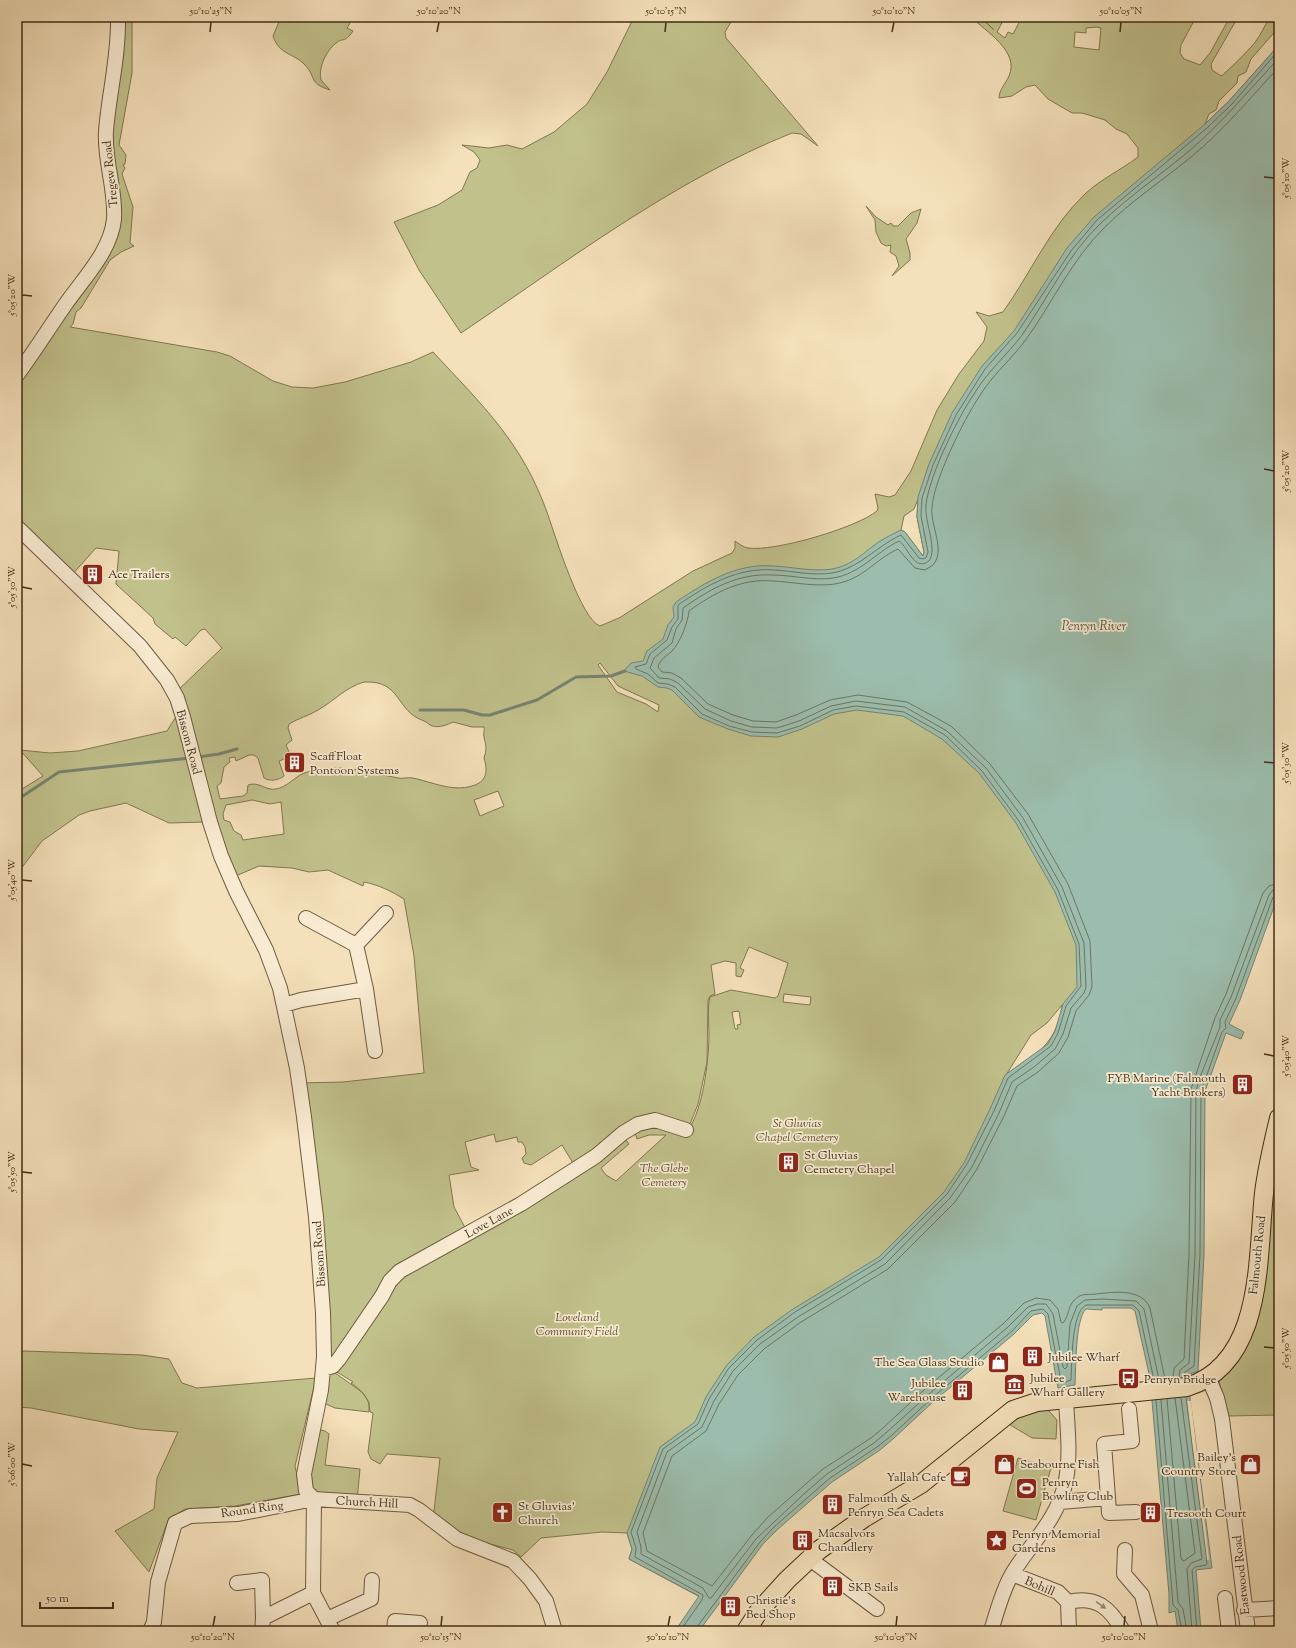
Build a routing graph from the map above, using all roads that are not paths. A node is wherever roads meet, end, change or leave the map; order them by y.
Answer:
1 (118, 17) edge
2 (17, 375) edge
3 (17, 527) edge
4 (386, 913) dead end
5 (306, 918) dead end
6 (356, 945) junction
7 (366, 989) junction
8 (284, 1005) junction
9 (375, 1051) dead end
10 (1279, 1118) edge
11 (686, 1130) dead end
12 (323, 1368) junction
13 (1203, 1381) junction
14 (1066, 1398) junction
15 (1129, 1409) dead end
16 (1108, 1498) junction
17 (314, 1499) junction
18 (298, 1502) joint
19 (1060, 1502) junction
20 (1136, 1512) dead end
21 (1125, 1550) dead end
22 (810, 1559) junction
23 (1012, 1574) junction
24 (372, 1580) dead end
25 (237, 1583) dead end
26 (313, 1593) junction
27 (1226, 1598) dead end
28 (1068, 1602) junction
29 (1279, 1608) edge
30 (877, 1609) dead end
31 (1244, 1610) junction
32 (420, 1623) dead end
33 (262, 1625) edge
34 (330, 1625) edge
35 (150, 1631) edge
36 (394, 1631) edge
37 (555, 1631) edge
38 (746, 1631) edge
39 (991, 1631) edge
40 (1069, 1631) edge
41 (1123, 1631) edge
42 (1151, 1631) edge
43 (1229, 1631) edge
44 (1248, 1631) edge

1 - 2 street, Tregew Road
3 - 8 street, Bissom Road
4 - 6 street
5 - 6 street
6 - 7 street
7 - 8 street
7 - 9 street
8 - 12 street, Bissom Road
10 - 13 main road, Falmouth Road
11 - 12 street, Love Lane
12 - 17 street, Bissom Road
13 - 14 main road
13 - 31 street, Eastwood Road
14 - 19 street
14 - 22 main road
15 - 16 street
16 - 19 street
16 - 20 street
17 - 18 street, Church Hill
17 - 26 street
17 - 37 street, Church Hill
18 - 35 street, Round Ring
19 - 23 street
21 - 42 street
22 - 30 street
22 - 38 main road
23 - 28 street, Bohill
23 - 39 street
24 - 34 street
25 - 33 street
26 - 33 street
26 - 34 street
27 - 43 street
28 - 40 street
28 -> 41 street, Bohill
29 - 31 street
31 - 44 street, Eastwood Road
32 - 36 street

